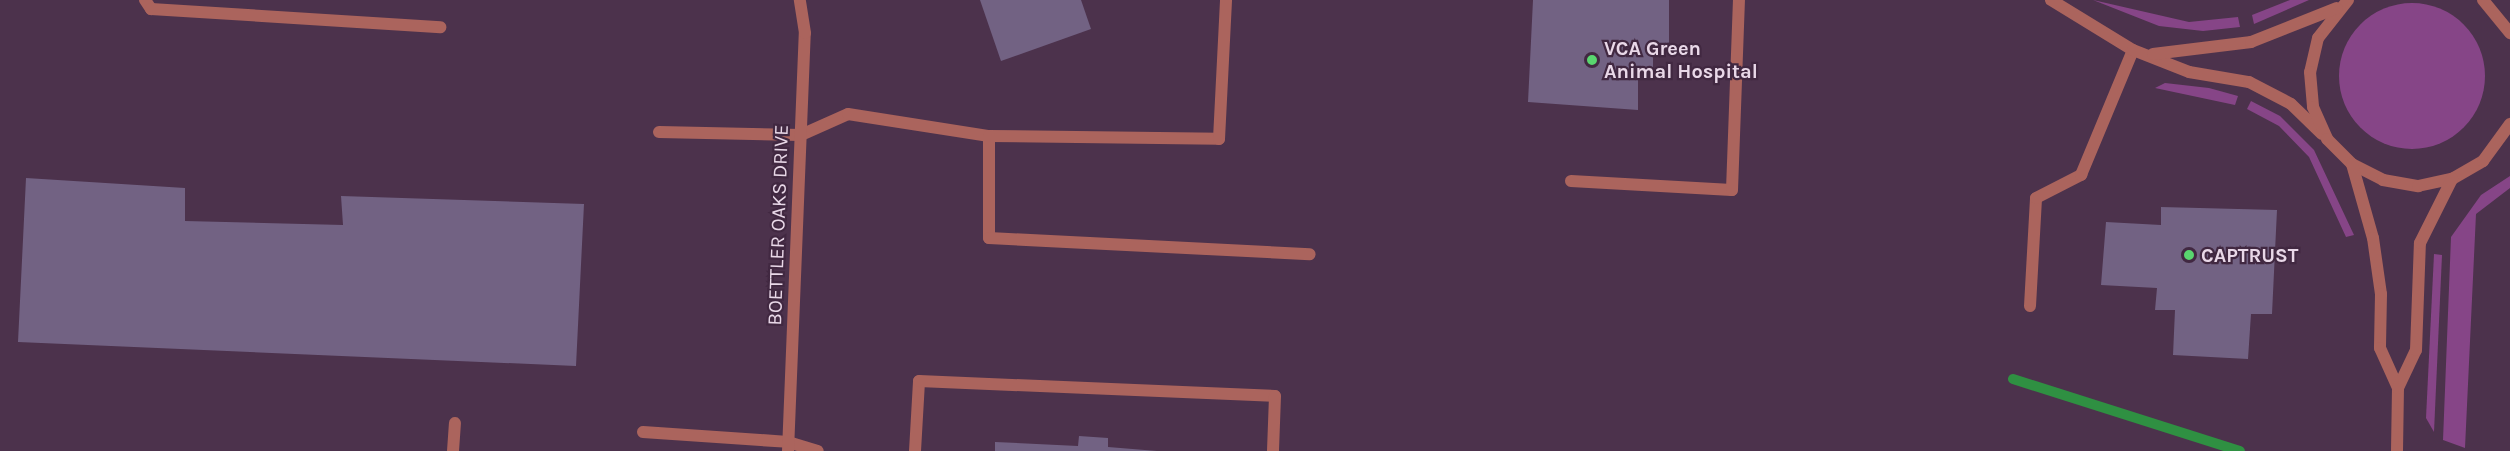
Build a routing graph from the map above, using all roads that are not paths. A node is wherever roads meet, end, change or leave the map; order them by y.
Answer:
1 (145, 0) edge
2 (800, 0) edge
3 (1226, 0) edge
4 (1738, 0) edge
5 (2051, 0) edge
6 (2348, 0) edge
7 (2488, 2) edge
8 (2337, 8) junction
9 (440, 27) dead end
10 (2510, 33) edge
11 (2133, 50) junction
12 (2153, 54) junction
13 (2509, 131) edge
14 (659, 132) dead end
15 (801, 135) junction
16 (989, 136) junction
17 (2327, 139) junction
18 (2352, 164) junction
19 (2452, 178) junction
20 (1571, 181) dead end
21 (1310, 254) dead end
22 (2030, 306) dead end
23 (2398, 388) junction
24 (455, 423) dead end
25 (643, 432) dead end
26 (788, 446) edge
27 (453, 451) edge
28 (818, 451) edge
29 (915, 451) edge
30 (1273, 451) edge
31 (2397, 451) edge

1 - 9 street
2 - 15 street, BOETTLER OAKS DRIVE
3 - 16 street
4 - 20 street
5 - 11 street
6 - 8 street
7 - 10 street
8 - 12 street
8 - 17 street
11 - 12 street
11 - 22 street
12 - 17 street
13 - 19 street
14 - 15 street
15 - 16 street
15 - 26 street, BOETTLER OAKS DRIVE
16 - 21 street
17 - 18 street
18 - 19 street
18 - 23 street
19 - 23 street
23 - 31 street
24 - 27 street
25 - 26 street
26 - 28 street
29 - 30 street

